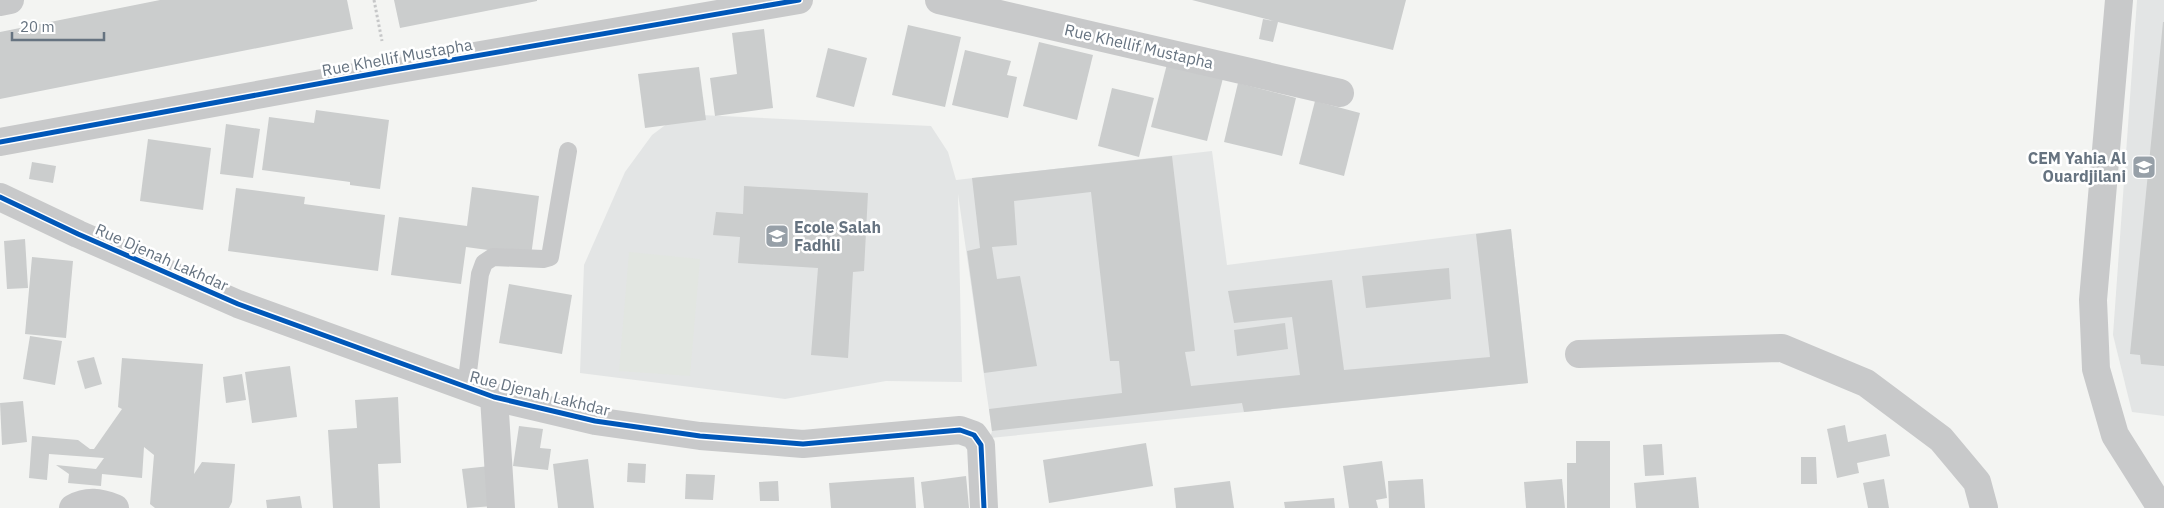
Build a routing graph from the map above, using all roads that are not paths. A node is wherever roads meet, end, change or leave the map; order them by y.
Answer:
1 (10, 0) edge
2 (799, 0) edge
3 (939, 0) edge
4 (2119, 0) edge
5 (0, 2) edge
6 (1340, 93) dead end
7 (0, 142) edge
8 (568, 151) dead end
9 (0, 197) edge
10 (1579, 354) dead end
11 (466, 388) junction
12 (494, 397) junction
13 (2155, 501) edge
14 (73, 508) edge
15 (115, 508) edge
16 (501, 508) edge
17 (984, 508) edge
18 (1984, 508) edge

1 - 5 street
2 - 7 street, Rue Khellif Mustapha
3 - 6 street, Rue Khellif Mustapha
4 - 13 street
8 - 11 lane
9 - 11 street, Rue Djenah Lakhdar
10 - 18 street
11 - 12 street, Rue Djenah Lakhdar
12 - 16 street
12 - 17 street, Rue Djenah Lakhdar
14 - 15 street

